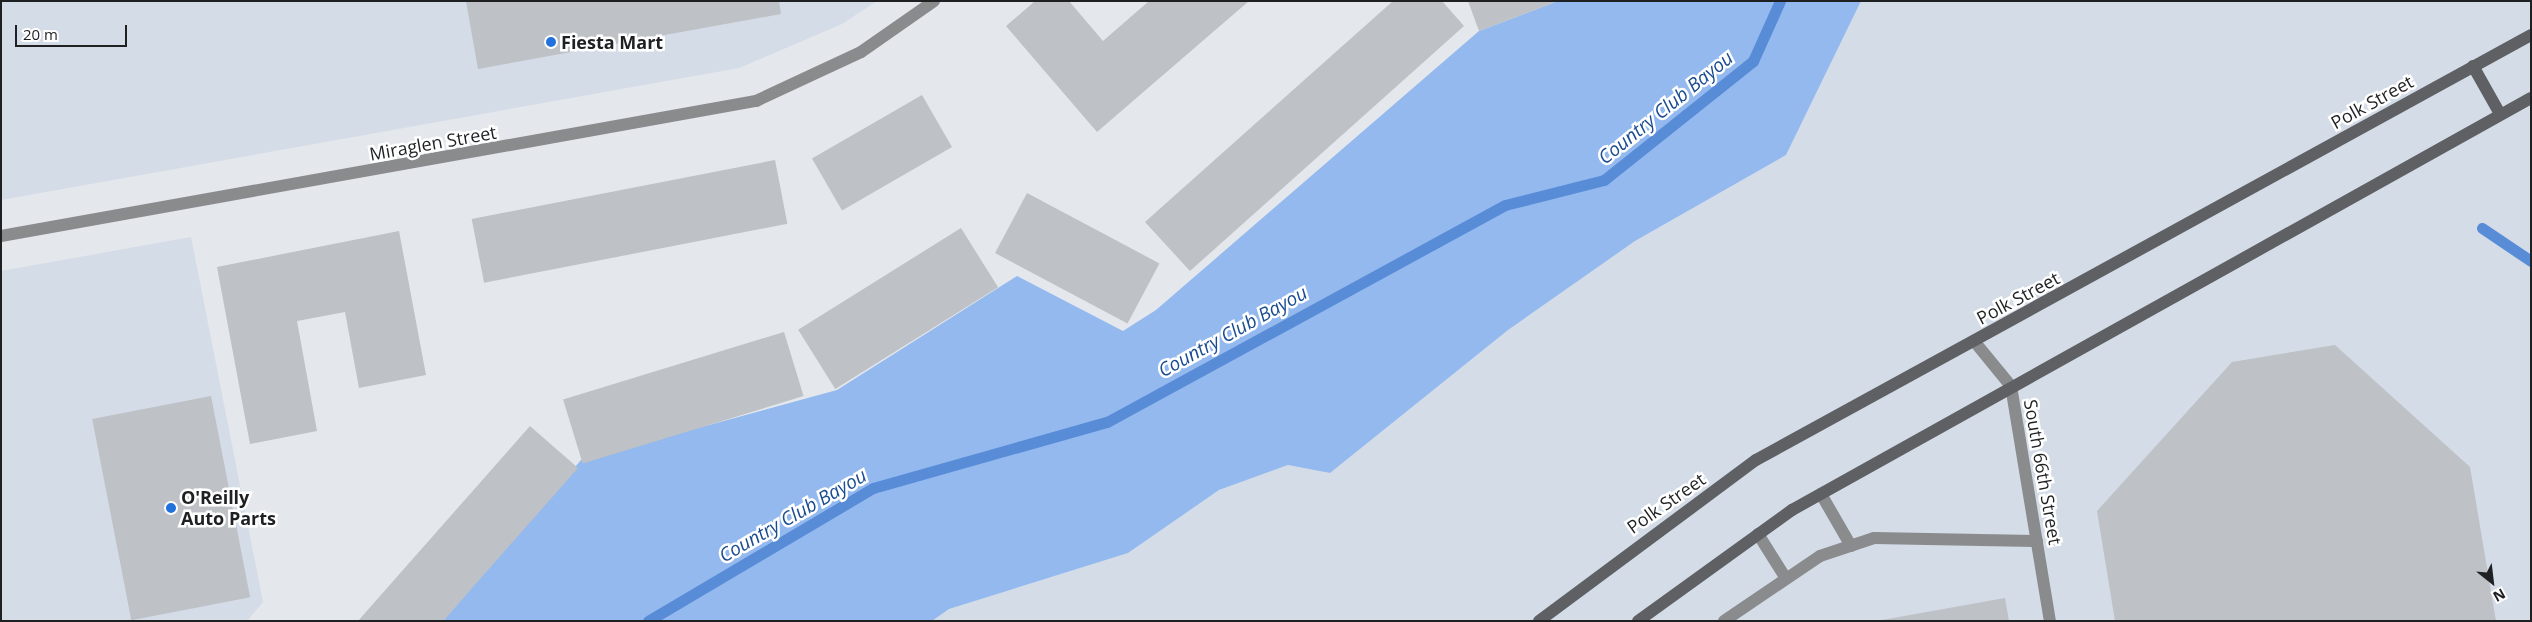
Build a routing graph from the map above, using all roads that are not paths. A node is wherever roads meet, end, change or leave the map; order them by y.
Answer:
1 (934, 1) edge
2 (2531, 35) edge
3 (2473, 66) junction
4 (2531, 98) edge
5 (2500, 114) junction
6 (1, 236) edge
7 (1974, 341) junction
8 (2011, 386) junction
9 (1821, 494) junction
10 (1758, 534) junction
11 (2037, 540) junction
12 (1852, 546) junction
13 (1786, 577) junction
14 (1539, 621) edge
15 (1638, 621) edge
16 (1724, 621) edge
17 (2050, 621) edge

1 - 6 street, Miraglen Street
2 - 3 main road, Polk Street
3 - 5 main road
3 - 7 main road, Polk Street
4 - 5 main road
5 - 8 main road
7 - 8 street, South 66th Street
7 - 14 main road, Polk Street
8 - 9 main road
8 - 11 street, South 66th Street
9 - 10 main road
9 - 12 street
10 - 13 street
10 - 15 main road
11 - 12 street
11 - 17 street, South 66th Street
12 - 13 street
13 - 16 street

